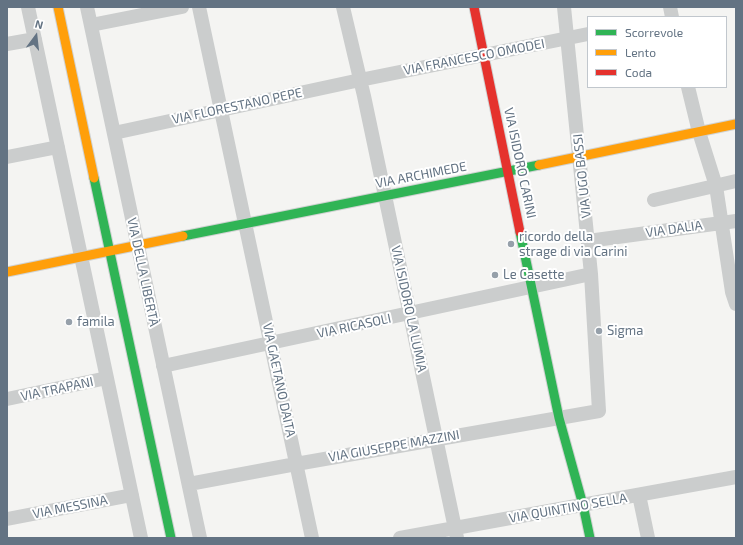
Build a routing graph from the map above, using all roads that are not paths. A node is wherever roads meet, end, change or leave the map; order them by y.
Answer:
1 (28, 7) edge
2 (58, 7) edge
3 (87, 7) edge
4 (182, 7) edge
5 (199, 7) edge
6 (343, 7) edge
7 (474, 7) edge
8 (564, 7) edge
9 (91, 25) junction
10 (587, 34) edge
11 (35, 38) junction
12 (568, 38) junction
13 (7, 44) edge
14 (484, 55) junction
15 (360, 80) junction
16 (688, 88) edge
17 (221, 110) junction
18 (736, 124) edge
19 (699, 132) junction
20 (114, 133) junction
21 (58, 147) junction
22 (580, 156) junction
23 (7, 157) edge
24 (508, 172) junction
25 (736, 181) edge
26 (716, 186) junction
27 (385, 196) junction
28 (654, 200) dead end
29 (729, 222) edge
30 (246, 223) junction
31 (588, 241) junction
32 (138, 245) junction
33 (110, 251) junction
34 (81, 257) junction
35 (7, 272) edge
36 (591, 274) junction
37 (532, 287) junction
38 (736, 304) edge
39 (410, 314) junction
40 (271, 344) junction
41 (163, 366) junction
42 (107, 378) junction
43 (7, 399) edge
44 (599, 411) joint
45 (559, 418) junction
46 (436, 439) junction
47 (296, 464) junction
48 (736, 477) edge
49 (189, 484) junction
50 (132, 495) junction
51 (639, 495) junction
52 (583, 505) junction
53 (7, 519) edge
54 (456, 533) edge
55 (141, 538) edge
56 (171, 538) edge
57 (200, 538) edge
58 (312, 538) edge
59 (400, 538) edge
60 (590, 538) edge
61 (648, 538) edge

1 - 11 street
2 - 33 street
3 - 9 street, VIA DELLA LIBERTÀ
4 - 9 street
5 - 17 street, VIA GAETANO DAITA
6 - 15 street, VIA ISIDORO LA LUMIA
7 - 14 street, VIA ISIDORO CARINI
8 - 12 street, VIA UGO BASSI
9 - 20 street, VIA DELLA LIBERTÀ
10 - 12 street, VIA FRANCESCO OMODEI
11 - 13 street
11 - 21 street
12 - 14 street, VIA FRANCESCO OMODEI
12 - 22 street, VIA UGO BASSI
14 - 15 street, VIA FRANCESCO OMODEI
14 - 24 street, VIA ISIDORO CARINI
15 - 17 street, VIA FLORESTANO PEPE
15 - 27 street, VIA ISIDORO LA LUMIA
16 - 19 street
17 - 20 street, VIA FLORESTANO PEPE
17 - 30 street, VIA GAETANO DAITA
18 - 19 street, VIA ARCHIMEDE
19 - 22 street, VIA ARCHIMEDE
19 - 26 street
20 - 32 street, VIA DELLA LIBERTÀ
21 - 23 street
21 - 34 street
22 - 24 street, VIA ARCHIMEDE
22 - 31 street, VIA UGO BASSI
24 - 27 street, VIA ARCHIMEDE
24 - 37 street, VIA ISIDORO CARINI
25 - 26 street
26 - 28 street
26 - 29 street
27 - 30 street, VIA ARCHIMEDE
27 - 39 street, VIA ISIDORO LA LUMIA
29 - 31 street, VIA DALIA
29 - 38 street
30 - 32 street, VIA ARCHIMEDE
30 - 40 street, VIA GAETANO DAITA
31 - 36 street, VIA UGO BASSI
32 - 33 street, VIA ARCHIMEDE
32 - 41 street, VIA DELLA LIBERTÀ
33 - 34 street, VIA ARCHIMEDE
33 - 56 street
34 - 35 street, VIA ARCHIMEDE
34 - 42 street
36 - 37 street, VIA RICASOLI
36 - 44 street, VIA UGO BASSI
37 - 39 street, VIA RICASOLI
37 - 45 street, VIA ISIDORO CARINI
39 - 40 street, VIA RICASOLI
39 - 46 street, VIA ISIDORO LA LUMIA
40 - 41 street, VIA RICASOLI
40 - 47 street, VIA GAETANO DAITA
41 - 49 street, VIA DELLA LIBERTÀ
42 - 43 street, VIA TRAPANI
42 - 50 street
44 - 45 street, VIA GIUSEPPE MAZZINI
45 - 46 street, VIA GIUSEPPE MAZZINI
45 - 52 street, VIA ISIDORO CARINI
46 - 47 street, VIA GIUSEPPE MAZZINI
46 - 54 street, VIA ISIDORO LA LUMIA
47 - 49 street, VIA GIUSEPPE MAZZINI
47 - 58 street, VIA GAETANO DAITA
48 - 51 street, VIA QUINTINO SELLA
49 - 57 street, VIA DELLA LIBERTÀ
50 - 53 street, VIA MESSINA
50 - 55 street
51 - 52 street, VIA QUINTINO SELLA
51 - 61 street
52 - 54 street, VIA QUINTINO SELLA
52 - 60 street, VIA ISIDORO CARINI
54 - 59 street, VIA QUINTINO SELLA

